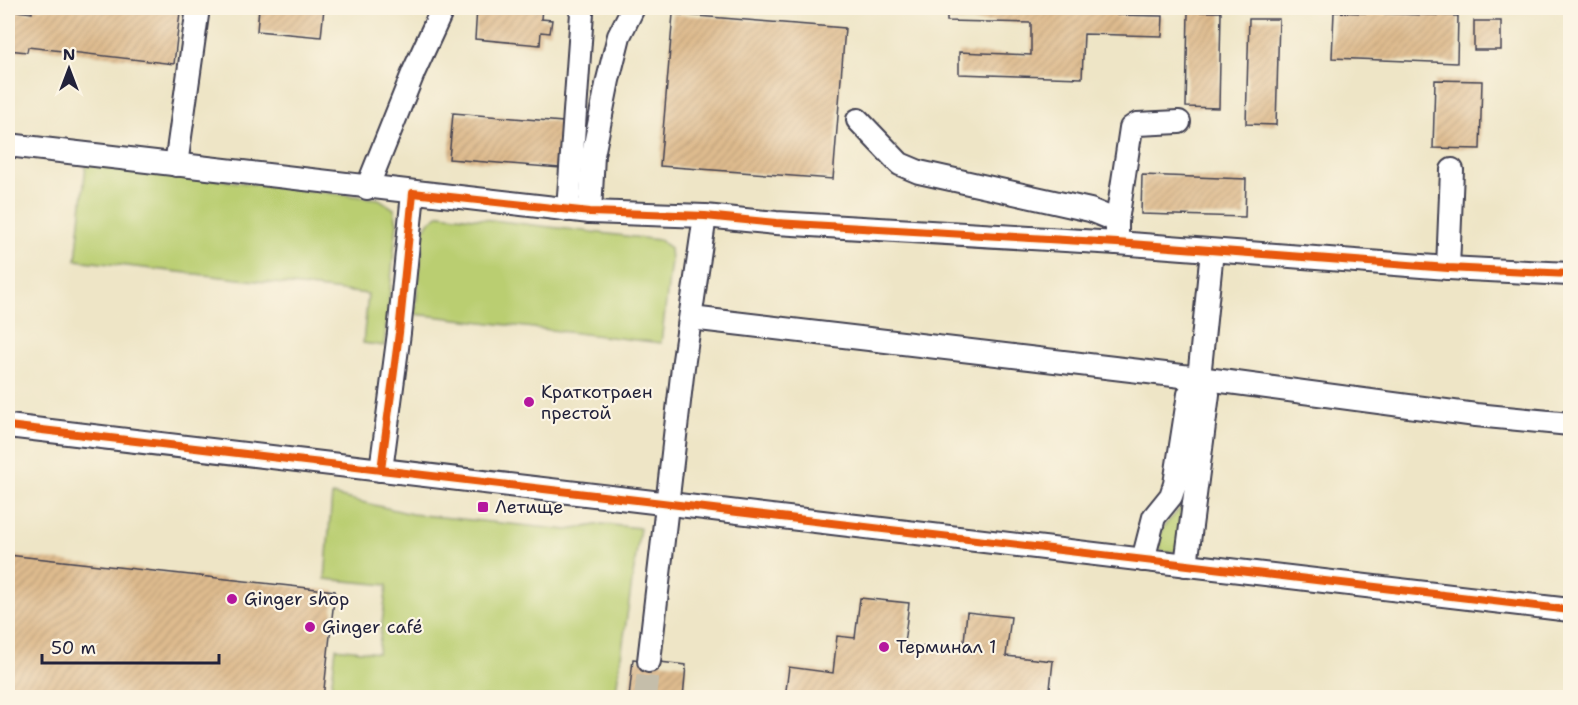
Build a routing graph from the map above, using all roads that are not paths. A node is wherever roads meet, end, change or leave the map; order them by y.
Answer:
1 (198, 8) edge
2 (443, 8) edge
3 (580, 8) edge
4 (633, 8) edge
5 (858, 120) dead end
6 (1179, 122) dead end
7 (8, 145) edge
8 (176, 165) junction
9 (1452, 170) dead end
10 (367, 188) junction
11 (413, 193) junction
12 (568, 210) junction
13 (590, 212) junction
14 (705, 216) junction
15 (1117, 232) junction
16 (1212, 251) junction
17 (1448, 268) junction
18 (1570, 274) edge
19 (691, 318) junction
20 (1199, 378) junction
21 (1570, 424) edge
22 (8, 426) edge
23 (381, 470) junction
24 (666, 504) junction
25 (1143, 560) junction
26 (1186, 565) junction
27 (1570, 610) edge
28 (648, 661) tunnel mouth

1 - 8 street
2 - 10 street
3 - 12 street
4 - 13 street
5 - 15 street
6 - 15 street
7 - 8 street
8 - 10 street
9 - 17 street
10 - 11 street
11 - 12 street
11 - 23 street
12 - 13 street
13 - 14 street
14 - 15 street
14 - 19 street
15 - 16 street
16 - 17 street
16 - 20 street
17 - 18 street
19 - 20 street
19 - 24 street
20 - 21 street
20 - 25 street
20 - 26 street
22 - 23 street
23 - 24 street
24 - 25 street
24 - 28 street
25 - 26 street
26 - 27 street

